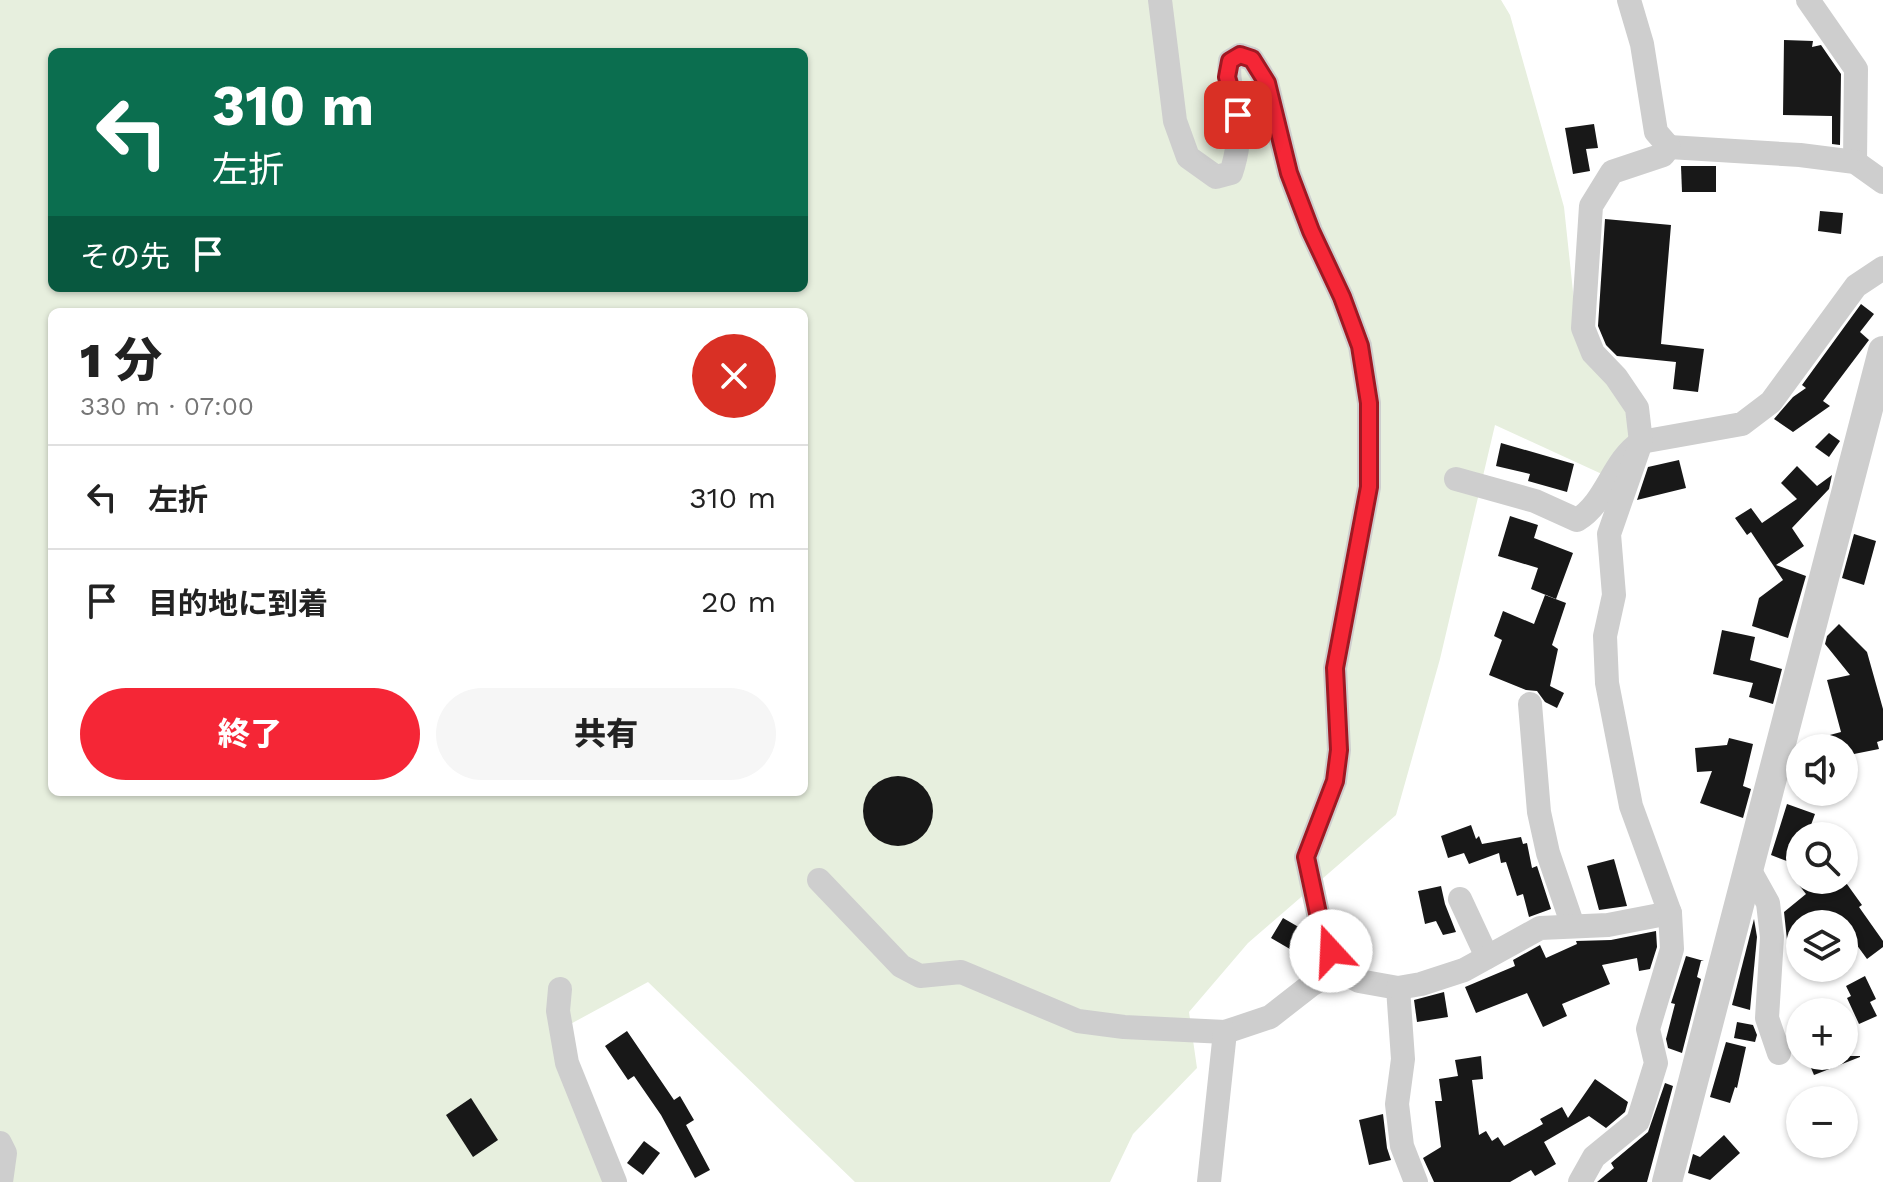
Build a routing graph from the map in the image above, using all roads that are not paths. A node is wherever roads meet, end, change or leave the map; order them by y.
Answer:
1 (1160, 0) edge
2 (1629, 0) edge
3 (1808, 0) edge
4 (1669, 147) junction
5 (1855, 162) junction
6 (1883, 182) edge
7 (1883, 268) edge
8 (1883, 351) edge
9 (1641, 442) junction
10 (1456, 479) dead end
11 (1530, 704) dead end
12 (1749, 869) junction
13 (819, 880) dead end
14 (1460, 899) dead end
15 (1670, 913) junction
16 (1573, 926) junction
17 (1487, 957) junction
18 (1339, 970) junction
19 (1398, 988) junction
20 (560, 989) dead end
21 (1225, 1032) junction
22 (1779, 1053) dead end
23 (0, 1143) edge
24 (1, 1182) edge
25 (615, 1182) edge
26 (1209, 1182) edge
27 (1416, 1182) edge
28 (1580, 1182) edge
29 (1667, 1182) edge

1 - 18 street
2 - 4 street
3 - 5 street
4 - 5 street
4 - 9 street
5 - 6 street
7 - 9 street
8 - 12 street
9 - 10 street
9 - 15 street
11 - 16 street
12 - 22 street
12 - 29 street
13 - 21 street
14 - 17 street
15 - 16 street
15 - 28 street
16 - 17 street
17 - 19 street
18 - 19 street
18 - 21 street
19 - 27 street
20 - 25 street
21 - 26 street
23 - 24 street

